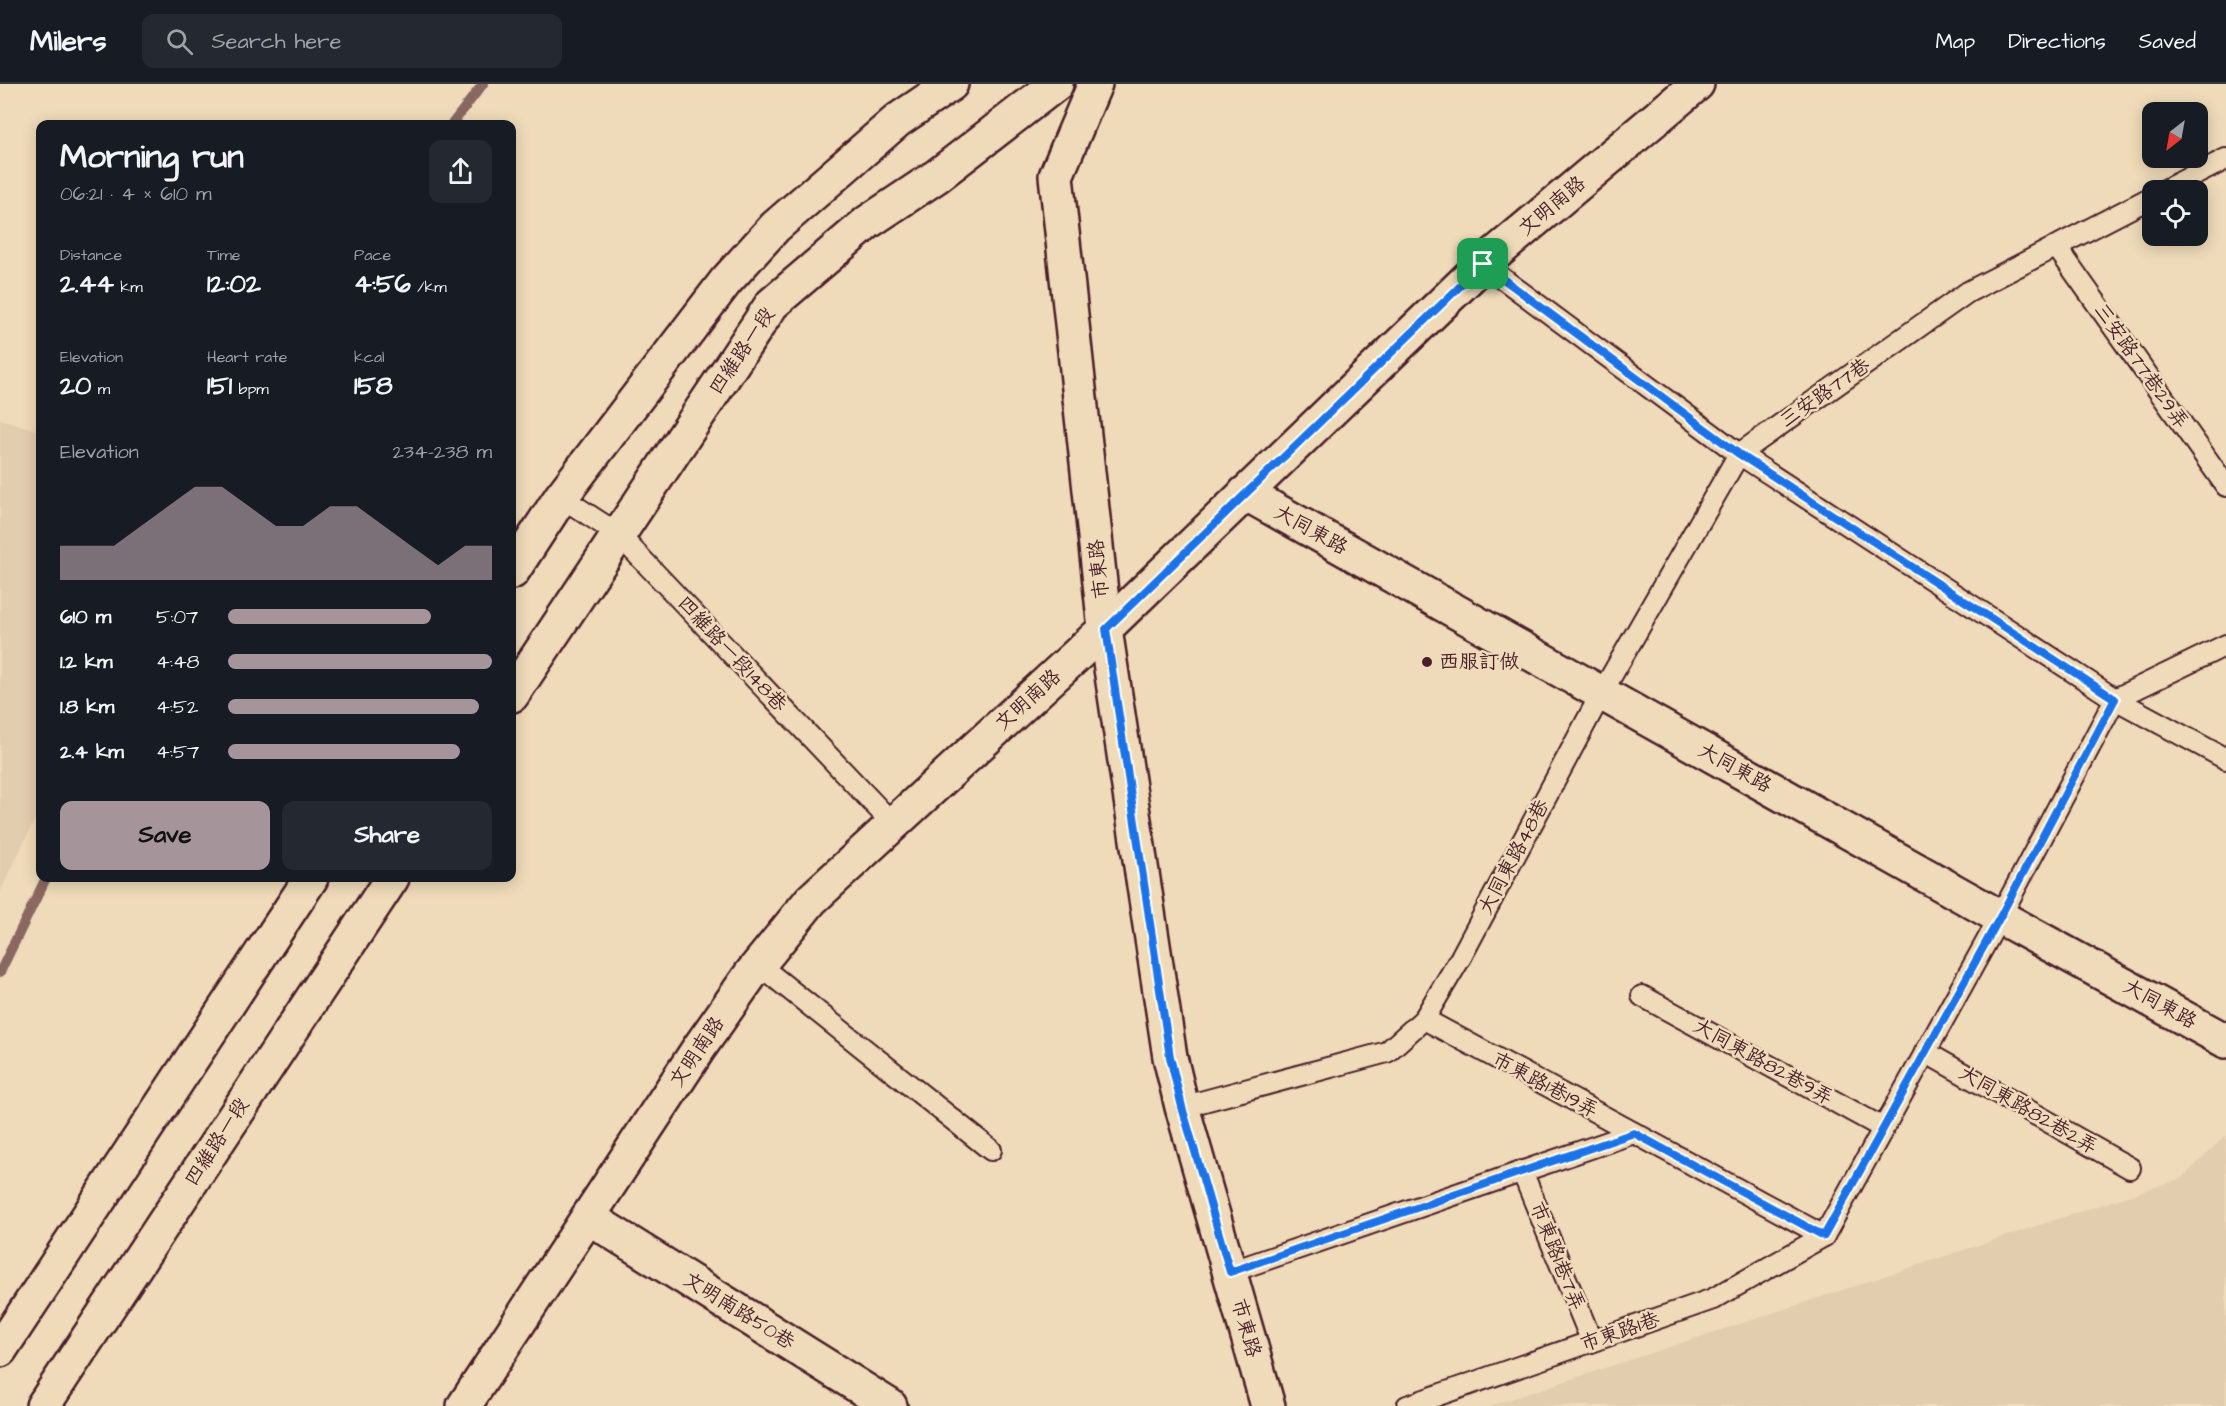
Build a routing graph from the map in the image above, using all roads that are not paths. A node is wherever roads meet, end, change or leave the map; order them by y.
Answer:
1 (951, 84) edge
2 (1056, 84) edge
3 (1095, 84) edge
4 (1697, 84) edge
5 (2226, 159) edge
6 (2185, 180) edge
7 (2142, 202) edge
8 (2056, 246) junction
9 (1483, 264) junction
10 (1739, 454) junction
11 (2226, 486) edge
12 (1245, 493) junction
13 (561, 497) junction
14 (618, 534) junction
15 (516, 566) edge
16 (1106, 629) junction
17 (2226, 645) edge
18 (516, 689) edge
19 (1601, 694) junction
20 (2115, 699) junction
21 (2226, 759) edge
22 (893, 824) junction
23 (308, 882) edge
24 (389, 882) edge
25 (2000, 917) junction
26 (759, 965) junction
27 (1642, 996) dead end
28 (1424, 1019) junction
29 (2226, 1041) edge
30 (1925, 1052) junction
31 (1182, 1107) junction
32 (1883, 1128) junction
33 (1634, 1133) junction
34 (991, 1150) dead end
35 (2130, 1168) dead end
36 (1522, 1171) junction
37 (588, 1217) junction
38 (1824, 1236) junction
39 (1230, 1272) junction
40 (1592, 1342) junction
41 (0, 1350) edge
42 (43, 1406) edge
43 (464, 1406) edge
44 (890, 1406) edge
45 (1268, 1406) edge
46 (1407, 1406) edge

1 - 13 street
2 - 14 street, 四維路一段
3 - 16 street, 市東路
4 - 9 street, 文明南路
5 - 6 lane
7 - 8 lane, 三安路77巷
8 - 10 lane, 三安路77巷
8 - 11 lane, 三安路77巷29弄
9 - 10 lane
9 - 12 street, 文明南路
10 - 19 lane, 三安路77巷
10 - 20 lane
12 - 16 street, 文明南路
12 - 19 street, 大同東路
13 - 14 lane, 四維路一段148巷
13 - 15 street
14 - 18 street, 四維路一段
14 - 22 lane, 四維路一段148巷
16 - 22 street, 文明南路
16 - 31 street, 市東路
17 - 20 lane
19 - 25 street, 大同東路
19 - 28 lane, 大同東路48巷
20 - 21 lane
20 - 25 lane
22 - 26 street, 文明南路
23 - 41 street
24 - 42 street, 四維路一段
25 - 29 street, 大同東路
25 - 30 lane
26 - 34 lane
26 - 37 street, 文明南路
27 - 32 lane, 大同東路82巷9弄
28 - 31 lane, 大同東路48巷
28 - 33 lane, 市東路1巷19弄
30 - 32 lane
30 - 35 lane, 大同東路82巷2弄
31 - 39 street, 市東路
32 - 38 lane
33 - 36 lane
33 - 38 lane, 市東路1巷19弄
36 - 39 lane
36 - 40 lane, 市東路1巷7弄
37 - 43 street, 文明南路
37 - 44 street, 文明南路50巷
38 - 40 lane, 市東路1巷
39 - 45 street, 市東路
40 - 46 lane, 市東路1巷

